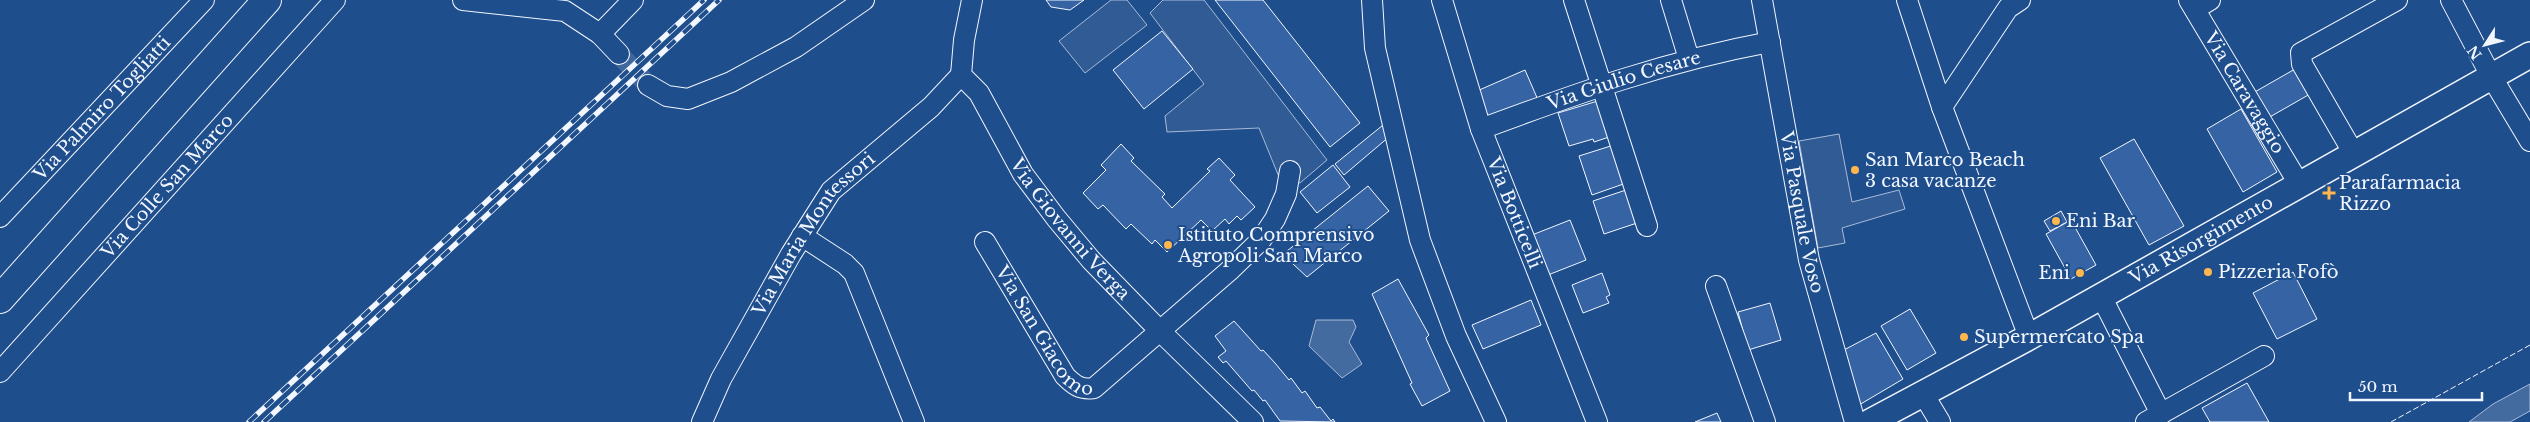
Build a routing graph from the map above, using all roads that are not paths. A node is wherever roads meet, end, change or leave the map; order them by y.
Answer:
1 (204, 0) edge
2 (267, 0) edge
3 (335, 0) edge
4 (463, 0) edge
5 (633, 0) edge
6 (864, 0) edge
7 (972, 0) edge
8 (1372, 0) edge
9 (1442, 0) edge
10 (1574, 0) edge
11 (1671, 0) edge
12 (1762, 0) edge
13 (1907, 0) edge
14 (2020, 0) edge
15 (2397, 0) edge
16 (2451, 0) edge
17 (2198, 3) edge
18 (600, 34) junction
19 (1770, 42) junction
20 (619, 54) tunnel mouth
21 (2530, 55) edge
22 (1689, 59) junction
23 (961, 75) junction
24 (2492, 76) junction
25 (648, 85) tunnel mouth
26 (1601, 85) junction
27 (1942, 107) junction
28 (1481, 130) junction
29 (2530, 141) edge
30 (2354, 154) junction
31 (1290, 170) dead end
32 (2299, 184) junction
33 (0, 217) edge
34 (1647, 226) dead end
35 (802, 236) junction
36 (986, 242) dead end
37 (1716, 286) dead end
38 (2101, 296) junction
39 (0, 299) edge
40 (1160, 331) junction
41 (2029, 337) junction
42 (2264, 356) dead end
43 (0, 372) edge
44 (1922, 392) junction
45 (2154, 418) edge
46 (702, 422) edge
47 (914, 422) edge
48 (1253, 422) edge
49 (1496, 422) edge
50 (1597, 422) edge
51 (1765, 422) edge
52 (1855, 422) edge
53 (1870, 422) edge
54 (1940, 422) edge

1 - 33 street, Via Palmiro Togliatti
2 - 39 highway
3 - 43 street, Via Colle San Marco
4 - 18 street
5 - 18 street
6 - 25 street
7 - 23 street
8 - 49 street
9 - 28 street, Via Botticelli
10 - 26 street
11 - 22 street
12 - 19 street, Via Pasquale Voso
13 - 27 street
14 - 27 street
15 - 30 street
16 - 24 street
17 - 32 street, Via Caravaggio
18 - 20 street
19 - 22 street, Via Giulio Cesare
19 - 52 street, Via Pasquale Voso
21 - 24 main road, Via Risorgimento
22 - 26 street, Via Giulio Cesare
23 - 35 street, Via Maria Montessori
23 - 40 street, Via Giovanni Verga
24 - 29 street
24 - 30 main road, Via Risorgimento
26 - 28 street, Via Giulio Cesare
26 - 34 street
27 - 41 street
28 - 50 street, Via Botticelli
30 - 32 main road, Via Risorgimento
31 - 40 street, Via San Giacomo
32 - 38 main road, Via Risorgimento
35 - 46 street, Via Maria Montessori
35 - 47 street
36 - 40 street, Via San Giacomo
37 - 51 street
38 - 41 main road, Via Risorgimento
38 - 45 street
40 - 48 street, Via Giovanni Verga
41 - 44 main road, Via Risorgimento
42 - 45 street
44 - 53 main road, Via Risorgimento
44 - 54 street

